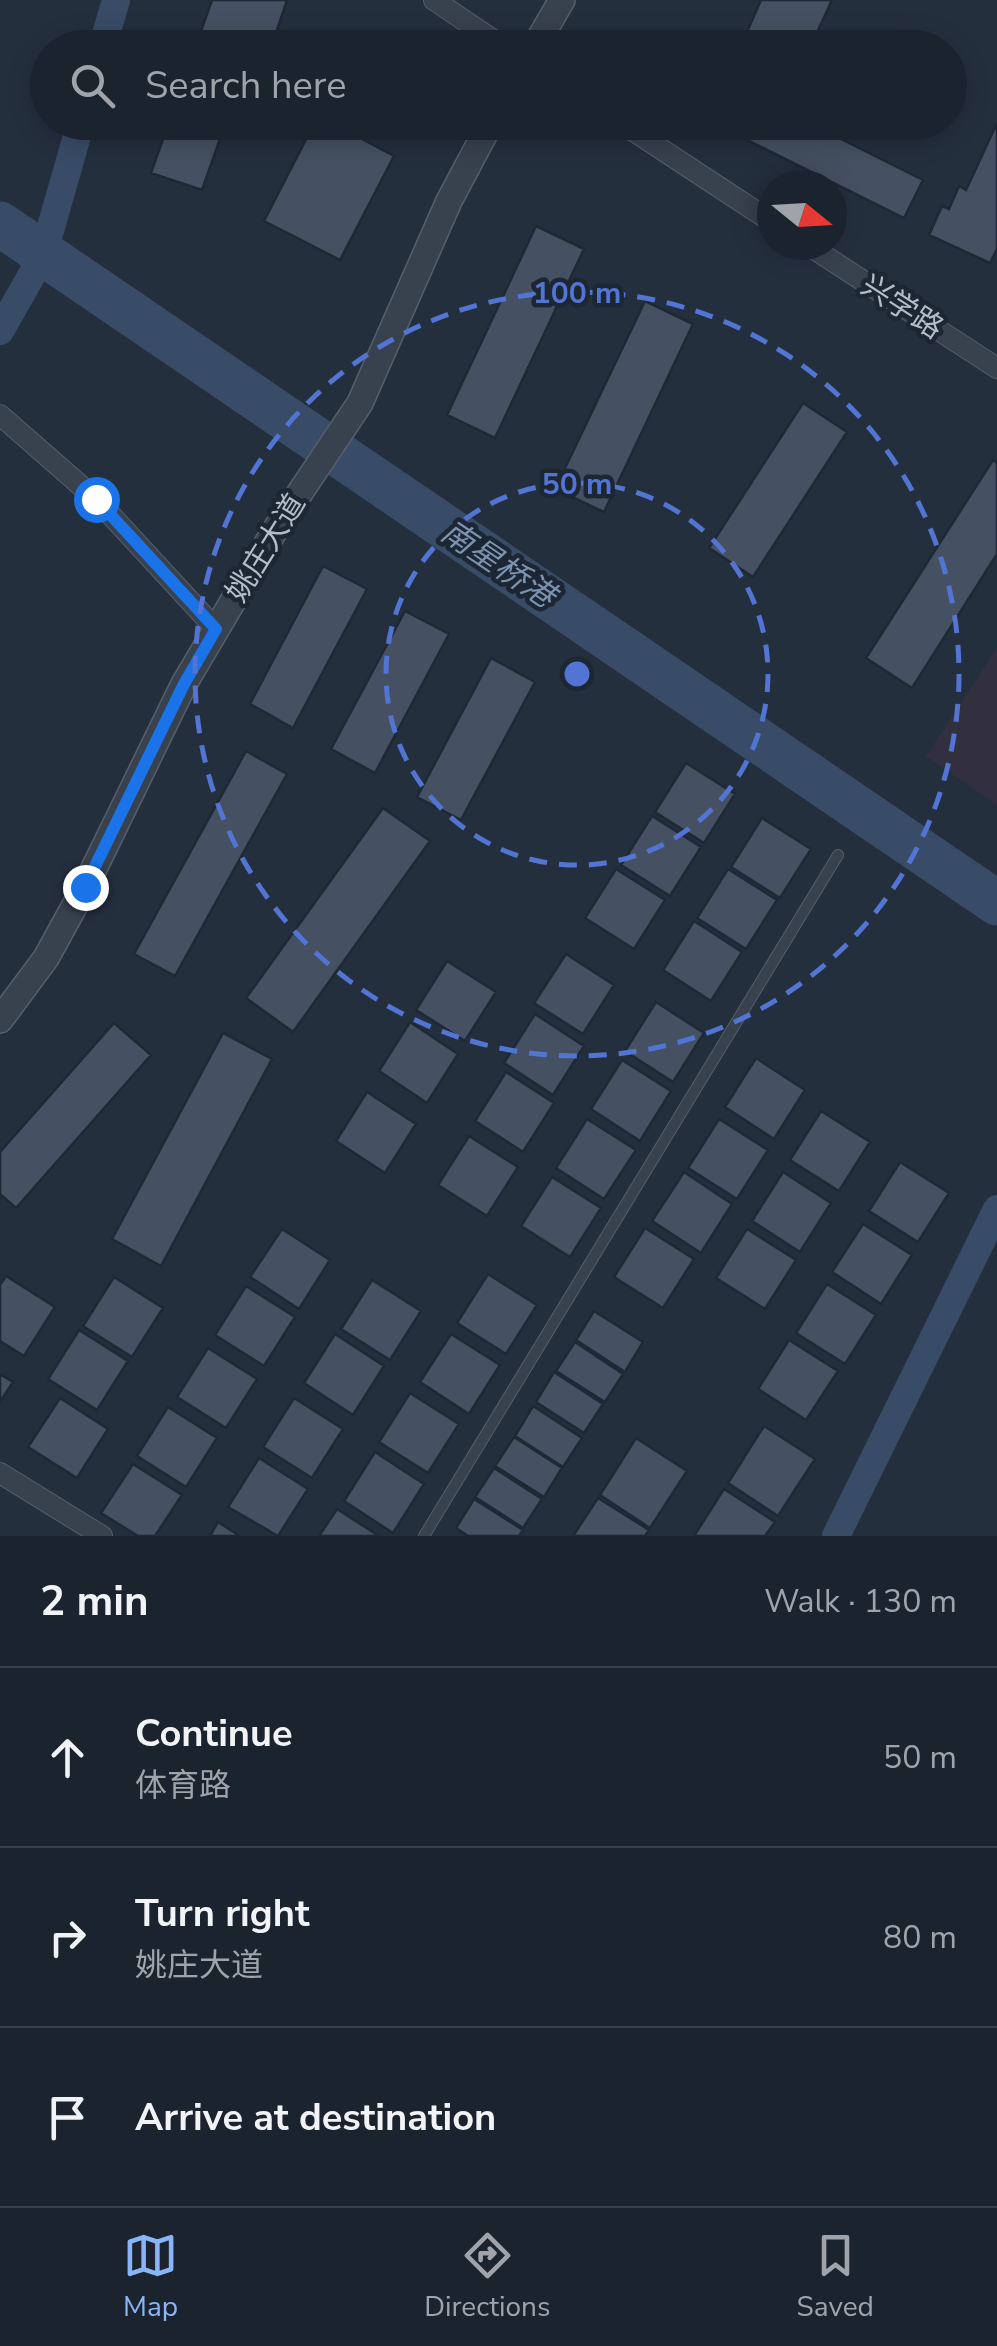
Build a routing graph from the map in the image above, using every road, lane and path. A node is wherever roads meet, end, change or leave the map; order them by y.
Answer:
1 (434, 0) edge
2 (562, 0) edge
3 (478, 30) edge
4 (544, 30) edge
5 (482, 140) edge
6 (647, 140) edge
7 (757, 212) edge
8 (831, 260) edge
9 (997, 368) edge
10 (2, 417) edge
11 (216, 629) junction
12 (838, 855) dead end
13 (0, 1020) edge
14 (0, 1473) edge
15 (102, 1536) edge
16 (424, 1536) edge

1 - 3 street
2 - 4 street
5 - 11 street, 姚庄大道
6 - 7 street
8 - 9 street, 兴学路
10 - 11 street
11 - 13 street, 姚庄大道
12 - 16 lane
14 - 15 street

